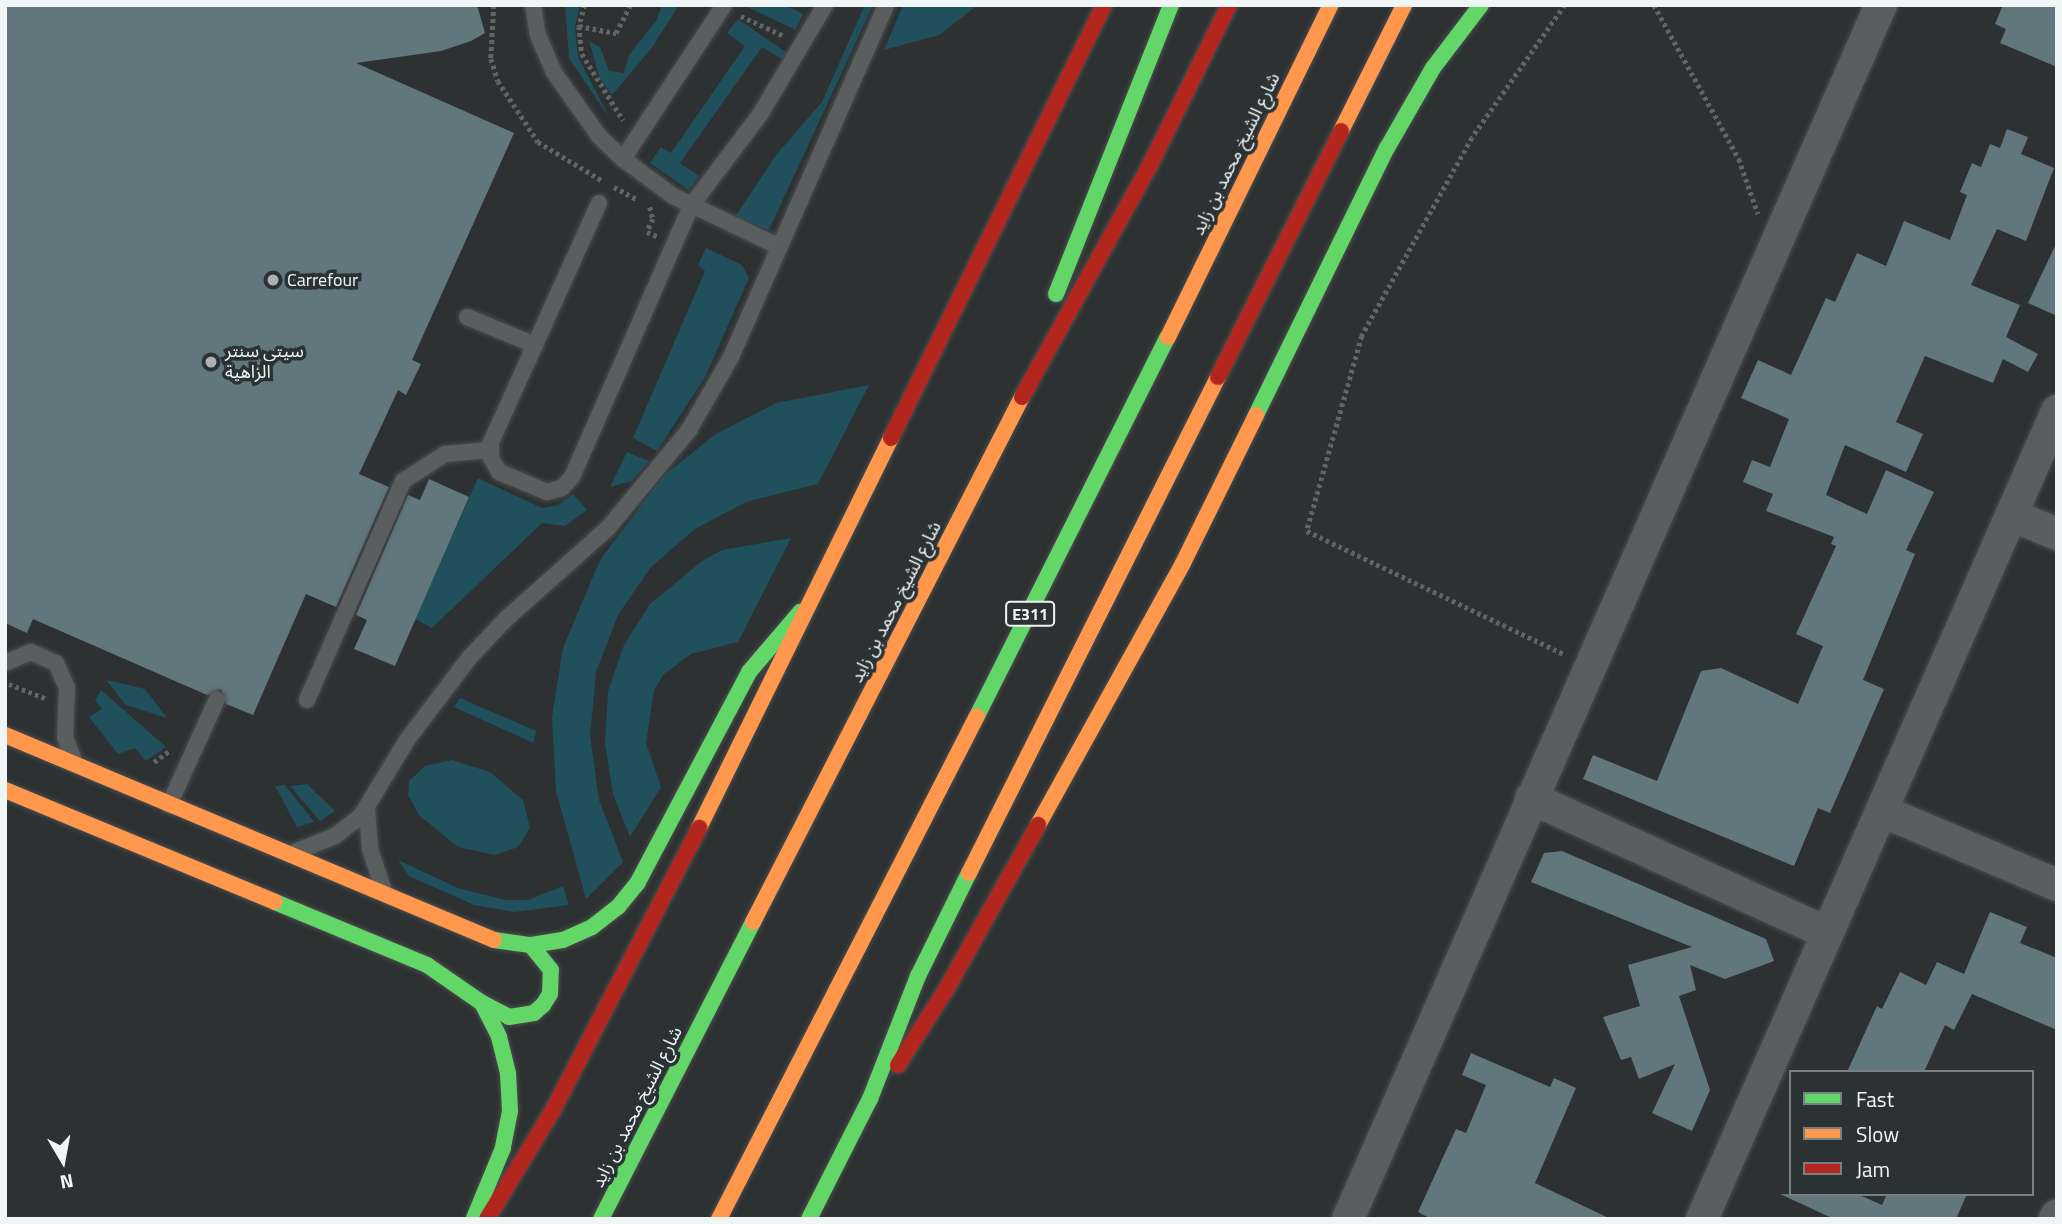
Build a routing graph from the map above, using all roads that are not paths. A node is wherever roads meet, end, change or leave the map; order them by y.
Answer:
1 (533, 5) edge
2 (825, 5) edge
3 (886, 5) edge
4 (1104, 5) edge
5 (1171, 5) edge
6 (1229, 5) edge
7 (1331, 5) edge
8 (1405, 5) edge
9 (1467, 5) edge
10 (1481, 5) edge
11 (1881, 5) edge
12 (724, 6) edge
13 (1433, 68) junction
14 (623, 159) junction
15 (599, 203) dead end
16 (691, 206) junction
17 (778, 246) junction
18 (467, 317) dead end
19 (536, 345) junction
20 (2057, 411) edge
21 (1004, 430) junction
22 (490, 450) junction
23 (2011, 515) junction
24 (2057, 534) edge
25 (811, 601) junction
26 (5, 663) edge
27 (217, 699) dead end
28 (307, 700) dead end
29 (5, 735) edge
30 (78, 766) junction
31 (5, 790) edge
32 (1531, 798) junction
33 (169, 805) junction
34 (367, 809) junction
35 (1882, 811) junction
36 (286, 854) junction
37 (2057, 885) edge
38 (386, 896) junction
39 (1827, 933) junction
40 (531, 945) junction
41 (482, 1003) junction
42 (870, 1099) junction
43 (474, 1219) edge
44 (487, 1219) edge
45 (601, 1219) edge
46 (719, 1219) edge
47 (809, 1219) edge
48 (1348, 1219) edge
49 (1702, 1219) edge

1 - 14 lane
2 - 16 lane
3 - 17 lane
4 - 25 main road
5 - 21 main road
6 - 21 main road, شارع الشيخ محمد بن زايد
7 - 46 main road, شارع الشيخ محمد بن زايد / E311
8 - 42 main road
9 - 13 lane
10 - 13 main road
11 - 32 street
12 - 14 lane
13 - 42 main road
14 - 16 lane
15 - 19 lane
16 - 17 lane
16 - 22 lane
17 - 34 lane
18 - 19 lane
19 - 22 lane
20 - 23 street
21 - 45 main road, شارع الشيخ محمد بن زايد
22 - 28 lane
23 - 24 street
23 - 35 street
25 - 40 main road
25 - 44 main road
26 - 30 lane
27 - 33 lane
29 - 30 main road
30 - 33 main road
31 - 41 main road
32 - 39 street
32 - 48 street
33 - 36 main road
34 - 36 lane
34 - 38 lane
35 - 37 street
35 - 39 street
36 - 38 main road
38 - 40 main road
39 - 49 street
40 - 41 main road
41 - 43 main road
42 - 47 main road

